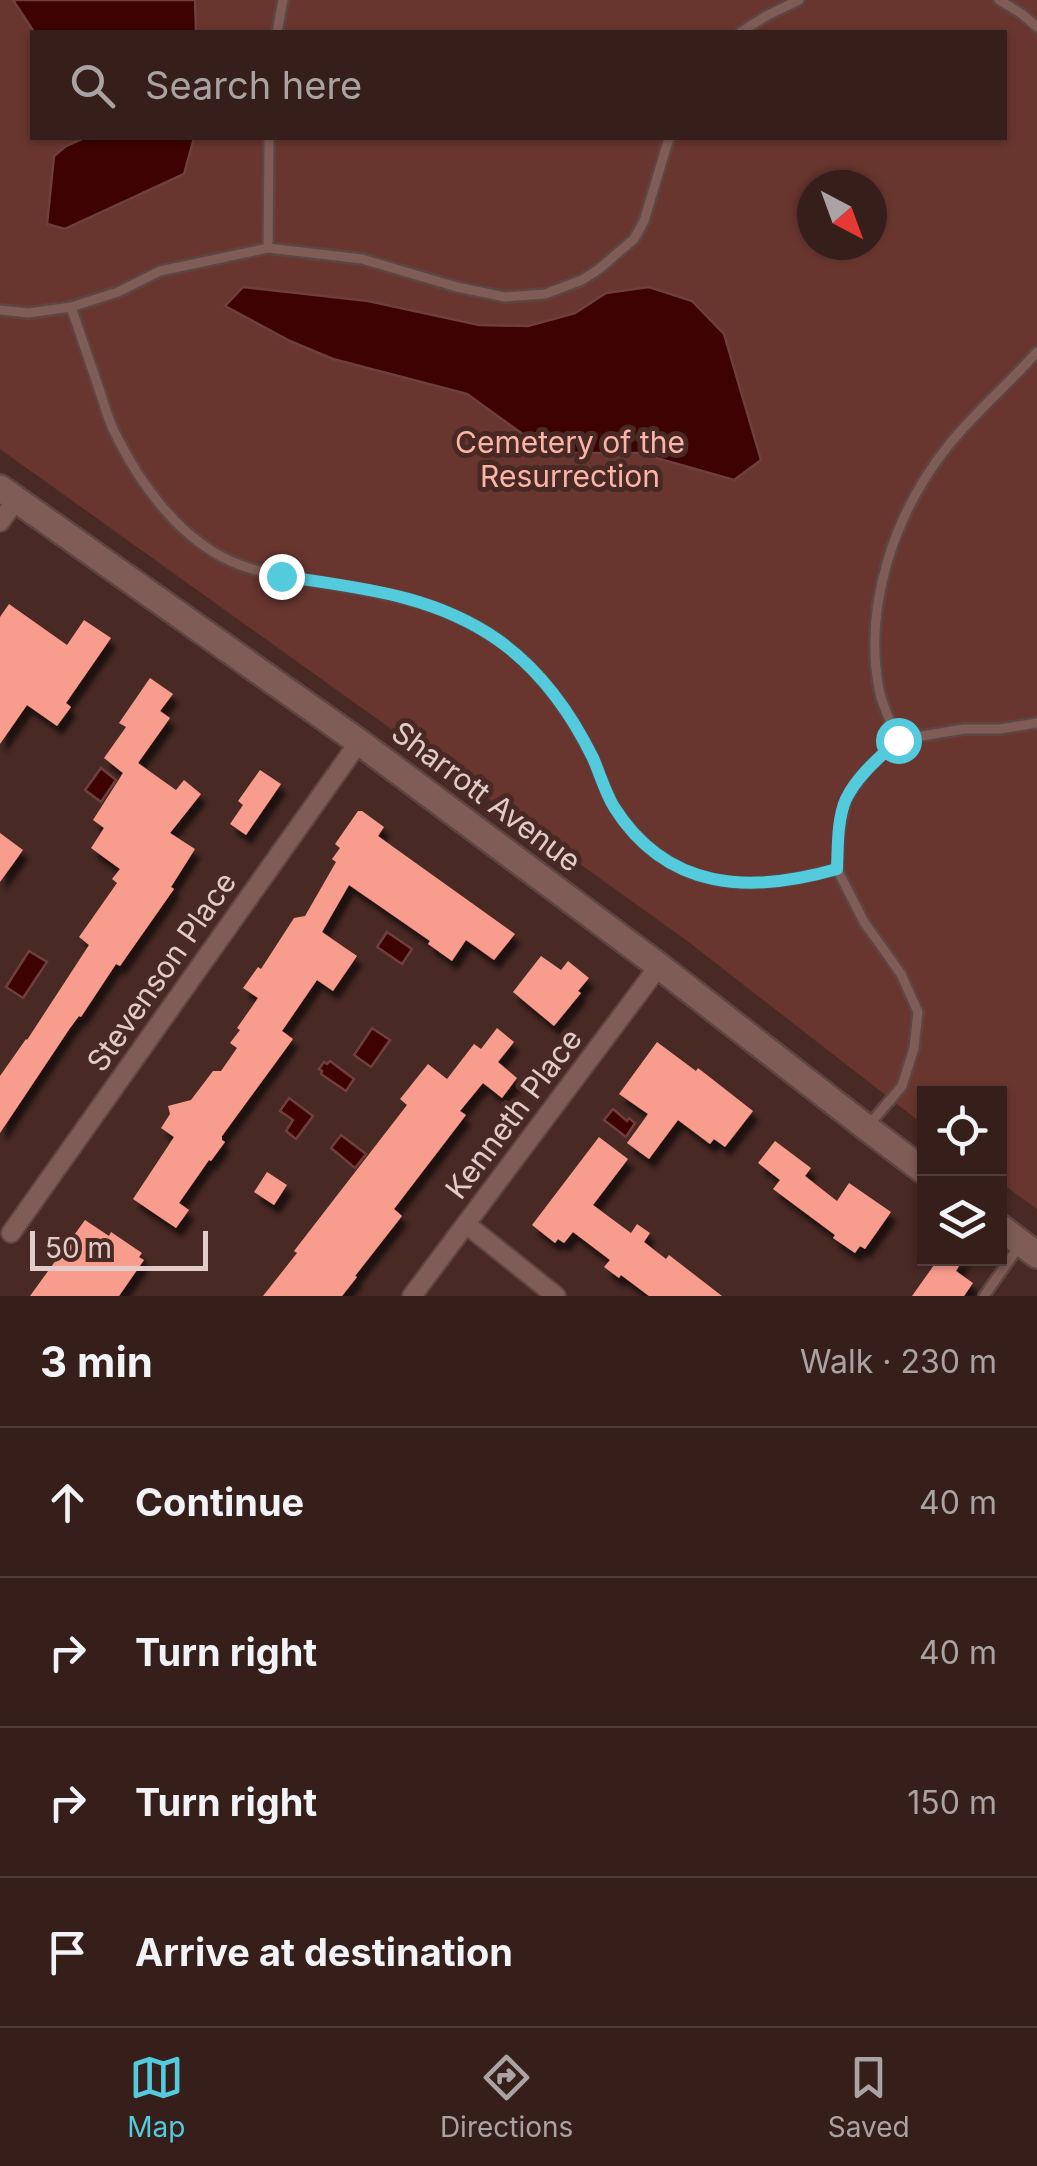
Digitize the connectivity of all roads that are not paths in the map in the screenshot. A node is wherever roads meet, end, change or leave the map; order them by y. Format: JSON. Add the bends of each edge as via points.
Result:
{"nodes":[{"id":1,"x":284,"y":0,"type":"edge"},
{"id":2,"x":799,"y":0,"type":"edge"},
{"id":3,"x":999,"y":0,"type":"edge"},
{"id":4,"x":1037,"y":27,"type":"edge"},
{"id":5,"x":277,"y":30,"type":"edge"},
{"id":6,"x":744,"y":30,"type":"edge"},
{"id":7,"x":269,"y":140,"type":"edge"},
{"id":8,"x":667,"y":140,"type":"edge"},
{"id":9,"x":268,"y":248,"type":"junction"},
{"id":10,"x":72,"y":307,"type":"junction"},
{"id":11,"x":0,"y":310,"type":"edge"},
{"id":12,"x":1037,"y":352,"type":"edge"},
{"id":13,"x":8,"y":494,"type":"edge"},
{"id":14,"x":0,"y":522,"type":"edge"},
{"id":15,"x":1037,"y":723,"type":"edge"},
{"id":16,"x":898,"y":740,"type":"junction"},
{"id":17,"x":358,"y":742,"type":"junction"},
{"id":18,"x":837,"y":869,"type":"junction"},
{"id":19,"x":659,"y":966,"type":"junction"},
{"id":20,"x":866,"y":1128,"type":"junction"},
{"id":21,"x":917,"y":1165,"type":"edge"},
{"id":22,"x":466,"y":1224,"type":"junction"},
{"id":23,"x":1007,"y":1232,"type":"edge"},
{"id":24,"x":11,"y":1233,"type":"dead end"},
{"id":25,"x":1029,"y":1249,"type":"edge"},
{"id":26,"x":412,"y":1296,"type":"edge"},
{"id":27,"x":556,"y":1296,"type":"edge"},
{"id":28,"x":984,"y":1296,"type":"edge"}],
"edges":[{"from":1,"to":5,"type":"lane"},
{"from":2,"to":6,"type":"lane"},
{"from":3,"to":4,"type":"lane"},
{"from":7,"to":9,"type":"lane"},
{"from":8,"to":9,"type":"lane","via":[[634,239],[582,280],[545,294],[505,297],[362,259]]},
{"from":9,"to":10,"type":"lane","via":[[160,271]]},
{"from":10,"to":11,"type":"lane"},
{"from":10,"to":18,"type":"lane","via":[[112,427],[166,511],[206,548],[281,576],[414,598],[499,641],[557,698],[630,828],[688,872],[760,884]]},
{"from":12,"to":16,"type":"lane","via":[[946,448],[908,507],[883,574],[874,642],[880,692]]},
{"from":13,"to":14,"type":"street"},
{"from":13,"to":17,"type":"street","name":"Sharrott Avenue"},
{"from":15,"to":16,"type":"lane"},
{"from":16,"to":18,"type":"lane","via":[[846,800]]},
{"from":17,"to":19,"type":"street","name":"Sharrott Avenue"},
{"from":17,"to":24,"type":"street","name":"Stevenson Place"},
{"from":18,"to":20,"type":"lane","via":[[918,1012],[902,1086]]},
{"from":19,"to":20,"type":"street","name":"Sharrott Avenue"},
{"from":19,"to":22,"type":"street","name":"Kenneth Place"},
{"from":20,"to":21,"type":"street","name":"Sharrott Avenue"},
{"from":22,"to":26,"type":"street","name":"Kenneth Place"},
{"from":22,"to":27,"type":"street"},
{"from":23,"to":25,"type":"street"},
{"from":25,"to":28,"type":"lane"}]}
